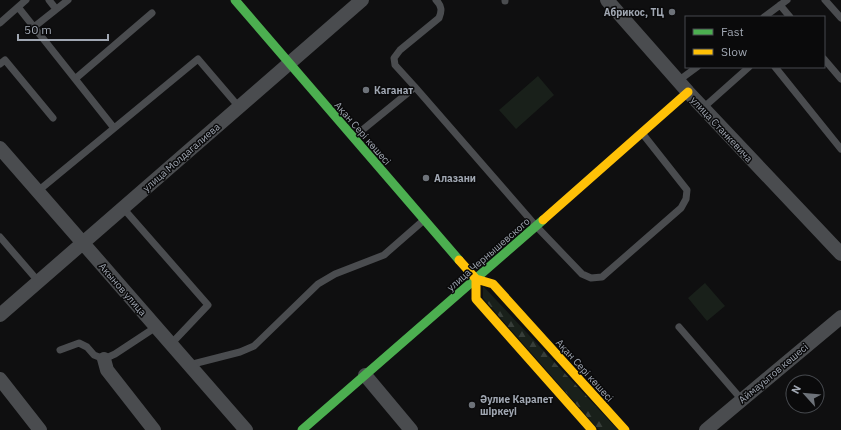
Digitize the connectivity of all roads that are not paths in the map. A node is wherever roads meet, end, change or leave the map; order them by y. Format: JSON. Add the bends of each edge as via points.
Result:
{"nodes":[{"id":1,"x":26,"y":0,"type":"edge"},
{"id":2,"x":49,"y":0,"type":"edge"},
{"id":3,"x":68,"y":0,"type":"edge"},
{"id":4,"x":234,"y":0,"type":"edge"},
{"id":5,"x":362,"y":0,"type":"edge"},
{"id":6,"x":436,"y":0,"type":"edge"},
{"id":7,"x":607,"y":0,"type":"edge"},
{"id":8,"x":787,"y":0,"type":"edge"},
{"id":9,"x":826,"y":0,"type":"edge"},
{"id":10,"x":780,"y":5,"type":"junction"},
{"id":11,"x":18,"y":7,"type":"junction"},
{"id":12,"x":56,"y":9,"type":"junction"},
{"id":13,"x":152,"y":13,"type":"dead end"},
{"id":14,"x":765,"y":16,"type":"edge"},
{"id":15,"x":789,"y":16,"type":"edge"},
{"id":16,"x":841,"y":18,"type":"edge"},
{"id":17,"x":0,"y":23,"type":"edge"},
{"id":18,"x":34,"y":27,"type":"junction"},
{"id":19,"x":825,"y":60,"type":"edge"},
{"id":20,"x":0,"y":64,"type":"edge"},
{"id":21,"x":289,"y":64,"type":"junction"},
{"id":22,"x":696,"y":68,"type":"edge"},
{"id":23,"x":748,"y":68,"type":"edge"},
{"id":24,"x":776,"y":68,"type":"edge"},
{"id":25,"x":841,"y":79,"type":"edge"},
{"id":26,"x":75,"y":80,"type":"junction"},
{"id":27,"x":678,"y":81,"type":"junction"},
{"id":28,"x":415,"y":87,"type":"junction"},
{"id":29,"x":688,"y":92,"type":"junction"},
{"id":30,"x":239,"y":106,"type":"junction"},
{"id":31,"x":703,"y":108,"type":"junction"},
{"id":32,"x":53,"y":118,"type":"dead end"},
{"id":33,"x":114,"y":128,"type":"junction"},
{"id":34,"x":642,"y":133,"type":"junction"},
{"id":35,"x":353,"y":138,"type":"junction"},
{"id":36,"x":0,"y":148,"type":"edge"},
{"id":37,"x":841,"y":148,"type":"edge"},
{"id":38,"x":38,"y":191,"type":"junction"},
{"id":39,"x":123,"y":208,"type":"junction"},
{"id":40,"x":425,"y":220,"type":"junction"},
{"id":41,"x":536,"y":226,"type":"junction"},
{"id":42,"x":0,"y":237,"type":"edge"},
{"id":43,"x":83,"y":243,"type":"junction"},
{"id":44,"x":841,"y":254,"type":"edge"},
{"id":45,"x":476,"y":279,"type":"junction"},
{"id":46,"x":38,"y":282,"type":"junction"},
{"id":47,"x":0,"y":315,"type":"edge"},
{"id":48,"x":841,"y":317,"type":"edge"},
{"id":49,"x":156,"y":327,"type":"junction"},
{"id":50,"x":679,"y":327,"type":"dead end"},
{"id":51,"x":171,"y":344,"type":"junction"},
{"id":52,"x":60,"y":350,"type":"dead end"},
{"id":53,"x":104,"y":359,"type":"junction"},
{"id":54,"x":189,"y":365,"type":"junction"},
{"id":55,"x":365,"y":375,"type":"junction"},
{"id":56,"x":2,"y":386,"type":"edge"},
{"id":57,"x":742,"y":400,"type":"junction"},
{"id":58,"x":40,"y":430,"type":"edge"},
{"id":59,"x":154,"y":430,"type":"edge"},
{"id":60,"x":246,"y":430,"type":"edge"},
{"id":61,"x":302,"y":430,"type":"edge"},
{"id":62,"x":411,"y":430,"type":"edge"},
{"id":63,"x":592,"y":430,"type":"edge"},
{"id":64,"x":625,"y":430,"type":"edge"},
{"id":65,"x":706,"y":430,"type":"edge"}],
"edges":[{"from":1,"to":11,"type":"lane"},
{"from":2,"to":12,"type":"lane"},
{"from":3,"to":12,"type":"lane"},
{"from":4,"to":21,"type":"street","name":"Ақан Сері көшесі"},
{"from":5,"to":21,"type":"street","name":"улица Молдагалиева"},
{"from":6,"to":28,"type":"lane","via":[[442,11],[438,18],[394,58],[395,65]]},
{"from":7,"to":27,"type":"street","name":"улица Станкевича"},
{"from":8,"to":10,"type":"lane"},
{"from":9,"to":16,"type":"lane"},
{"from":10,"to":14,"type":"lane"},
{"from":10,"to":15,"type":"lane"},
{"from":11,"to":17,"type":"lane"},
{"from":11,"to":18,"type":"lane"},
{"from":12,"to":18,"type":"lane"},
{"from":13,"to":26,"type":"lane"},
{"from":18,"to":26,"type":"lane"},
{"from":19,"to":25,"type":"lane"},
{"from":20,"to":32,"type":"lane","via":[[5,60]]},
{"from":21,"to":30,"type":"street","name":"улица Молдагалиева"},
{"from":21,"to":35,"type":"street","name":"Ақан Сері көшесі"},
{"from":22,"to":27,"type":"lane"},
{"from":23,"to":31,"type":"lane"},
{"from":24,"to":37,"type":"lane"},
{"from":26,"to":33,"type":"lane"},
{"from":27,"to":29,"type":"street","name":"улица Станкевича"},
{"from":28,"to":35,"type":"lane"},
{"from":28,"to":41,"type":"lane"},
{"from":29,"to":31,"type":"street","name":"улица Станкевича"},
{"from":29,"to":34,"type":"street","name":"улица Чернышевского"},
{"from":30,"to":33,"type":"lane","via":[[198,59]]},
{"from":30,"to":39,"type":"street","name":"улица Молдагалиева"},
{"from":31,"to":44,"type":"street","name":"улица Станкевича"},
{"from":33,"to":38,"type":"lane"},
{"from":34,"to":41,"type":"street","name":"улица Чернышевского"},
{"from":34,"to":41,"type":"lane","via":[[687,190],[686,200],[681,208],[602,277],[591,278],[582,274]]},
{"from":35,"to":40,"type":"street","name":"Ақан Сері көшесі"},
{"from":36,"to":38,"type":"street","name":"Акынов улица"},
{"from":38,"to":43,"type":"street","name":"Акынов улица"},
{"from":39,"to":43,"type":"street","name":"улица Молдагалиева"},
{"from":39,"to":51,"type":"lane","via":[[208,305]]},
{"from":40,"to":45,"type":"street","name":"Ақан Сері көшесі"},
{"from":40,"to":54,"type":"lane","via":[[384,255],[335,274],[318,284],[254,346]]},
{"from":41,"to":45,"type":"street","name":"улица Чернышевского"},
{"from":42,"to":46,"type":"lane"},
{"from":43,"to":46,"type":"street","name":"улица Молдагалиева"},
{"from":43,"to":49,"type":"street","name":"Акынов улица"},
{"from":45,"to":55,"type":"street","name":"улица Чернышевского"},
{"from":45,"to":63,"type":"street","via":[[476,299]]},
{"from":45,"to":64,"type":"street","name":"Ақан Сері көшесі","via":[[493,284]]},
{"from":46,"to":47,"type":"street","name":"улица Молдагалиева"},
{"from":48,"to":57,"type":"street","name":"Аймауытов көшесі"},
{"from":49,"to":51,"type":"street","name":"Акынов улица"},
{"from":49,"to":53,"type":"lane"},
{"from":50,"to":57,"type":"lane"},
{"from":51,"to":54,"type":"street","name":"Акынов улица"},
{"from":52,"to":53,"type":"lane","via":[[79,343],[94,355]]},
{"from":53,"to":59,"type":"street","via":[[107,370]]},
{"from":54,"to":60,"type":"street","name":"Акынов улица"},
{"from":55,"to":61,"type":"street","name":"улица Чернышевского"},
{"from":55,"to":62,"type":"street"},
{"from":56,"to":58,"type":"street"},
{"from":57,"to":65,"type":"street","name":"Аймауытов көшесі"}]}
